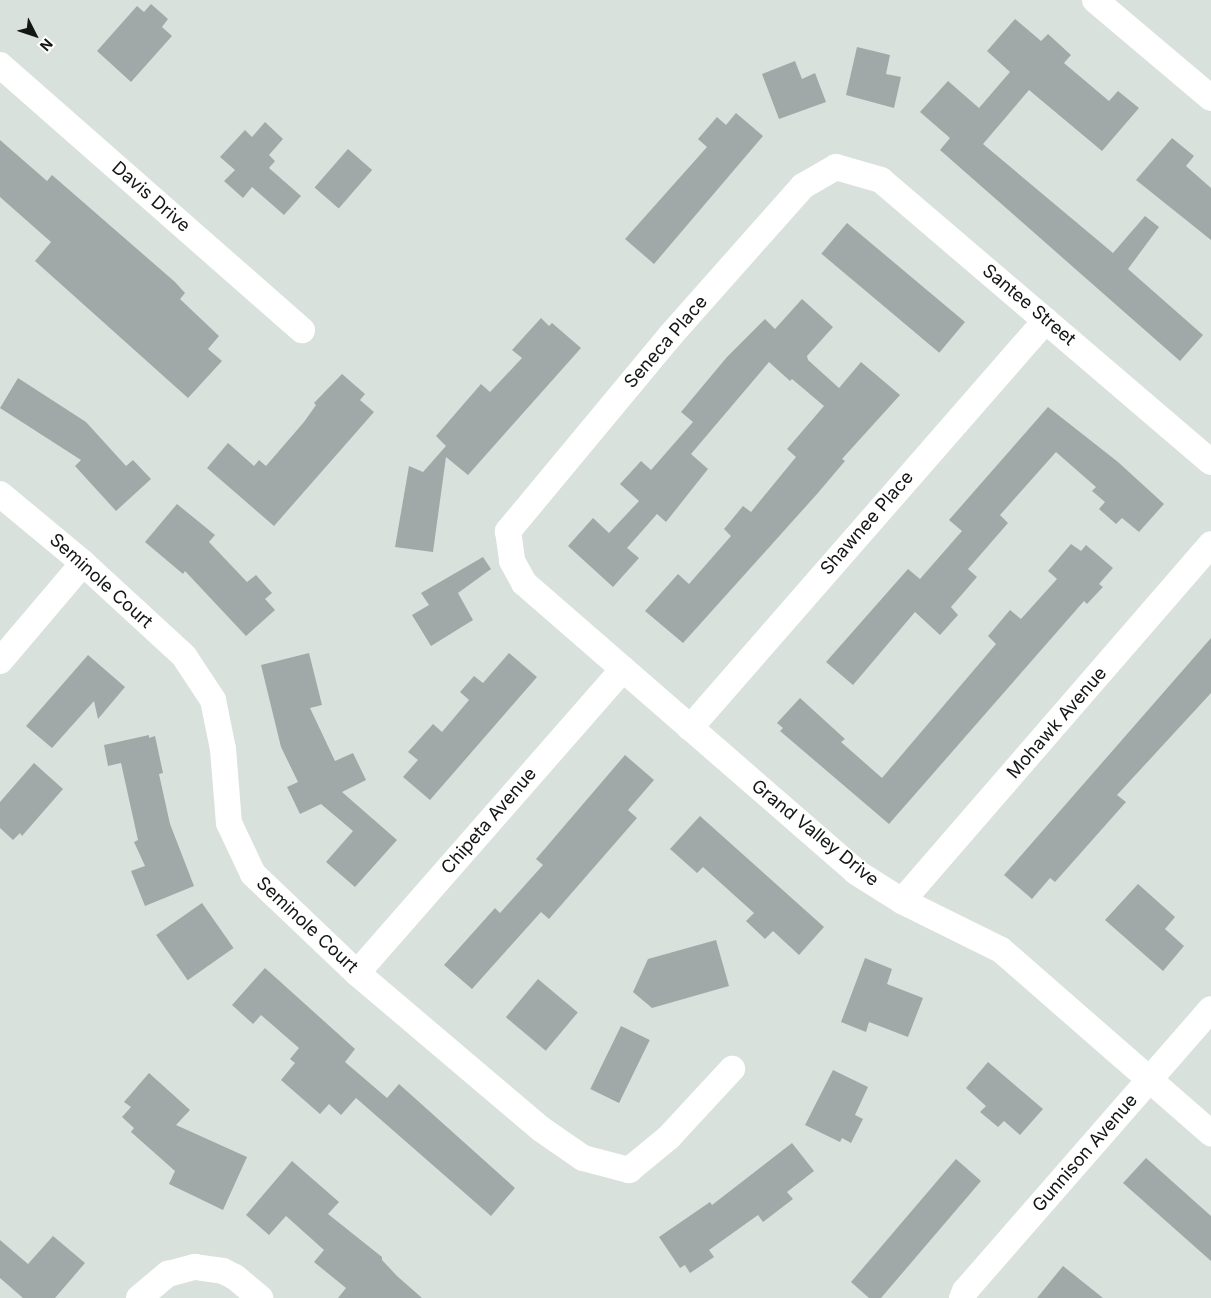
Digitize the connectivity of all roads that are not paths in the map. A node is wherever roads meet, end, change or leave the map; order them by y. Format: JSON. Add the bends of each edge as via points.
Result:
{"nodes":[{"id":1,"x":1095,"y":0,"type":"edge"},
{"id":2,"x":0,"y":65,"type":"edge"},
{"id":3,"x":1211,"y":98,"type":"edge"},
{"id":4,"x":836,"y":167,"type":"joint"},
{"id":5,"x":1046,"y":320,"type":"junction"},
{"id":6,"x":302,"y":330,"type":"dead end"},
{"id":7,"x":1211,"y":462,"type":"edge"},
{"id":8,"x":0,"y":494,"type":"edge"},
{"id":9,"x":508,"y":531,"type":"joint"},
{"id":10,"x":1211,"y":544,"type":"edge"},
{"id":11,"x":83,"y":563,"type":"junction"},
{"id":12,"x":0,"y":662,"type":"edge"},
{"id":13,"x":622,"y":669,"type":"junction"},
{"id":14,"x":690,"y":728,"type":"junction"},
{"id":15,"x":902,"y":901,"type":"junction"},
{"id":16,"x":357,"y":973,"type":"junction"},
{"id":17,"x":1211,"y":1009,"type":"edge"},
{"id":18,"x":732,"y":1069,"type":"dead end"},
{"id":19,"x":1150,"y":1079,"type":"junction"},
{"id":20,"x":1211,"y":1132,"type":"edge"},
{"id":21,"x":139,"y":1298,"type":"edge"},
{"id":22,"x":260,"y":1298,"type":"edge"},
{"id":23,"x":962,"y":1298,"type":"edge"}],
"edges":[{"from":1,"to":3,"type":"street"},
{"from":2,"to":6,"type":"street","name":"Davis Drive"},
{"from":4,"to":5,"type":"street","name":"Santee Street","via":[[881,180]]},
{"from":4,"to":9,"type":"street","name":"Seneca Place","via":[[803,186],[670,336]]},
{"from":5,"to":7,"type":"street","name":"Santee Street"},
{"from":5,"to":14,"type":"street","name":"Shawnee Place"},
{"from":8,"to":11,"type":"street","name":"Seminole Court"},
{"from":9,"to":13,"type":"street","name":"Grand Valley Drive","via":[[512,561],[524,583]]},
{"from":10,"to":15,"type":"street","name":"Mohawk Avenue"},
{"from":11,"to":12,"type":"street"},
{"from":11,"to":16,"type":"street","name":"Seminole Court","via":[[184,656],[214,700],[223,749],[229,823],[253,874]]},
{"from":13,"to":14,"type":"street","name":"Grand Valley Drive"},
{"from":13,"to":16,"type":"street","name":"Chipeta Avenue"},
{"from":14,"to":15,"type":"street","name":"Grand Valley Drive","via":[[856,872]]},
{"from":15,"to":19,"type":"street","name":"Grand Valley Drive","via":[[1002,950]]},
{"from":16,"to":18,"type":"street","name":"Seminole Court","via":[[541,1129],[583,1158],[629,1170],[669,1137]]},
{"from":17,"to":19,"type":"street","name":"Gunnison Avenue"},
{"from":19,"to":20,"type":"street","name":"Grand Valley Drive"},
{"from":19,"to":23,"type":"street","name":"Gunnison Avenue"},
{"from":21,"to":22,"type":"street","via":[[168,1274],[195,1267],[223,1271]]}]}
